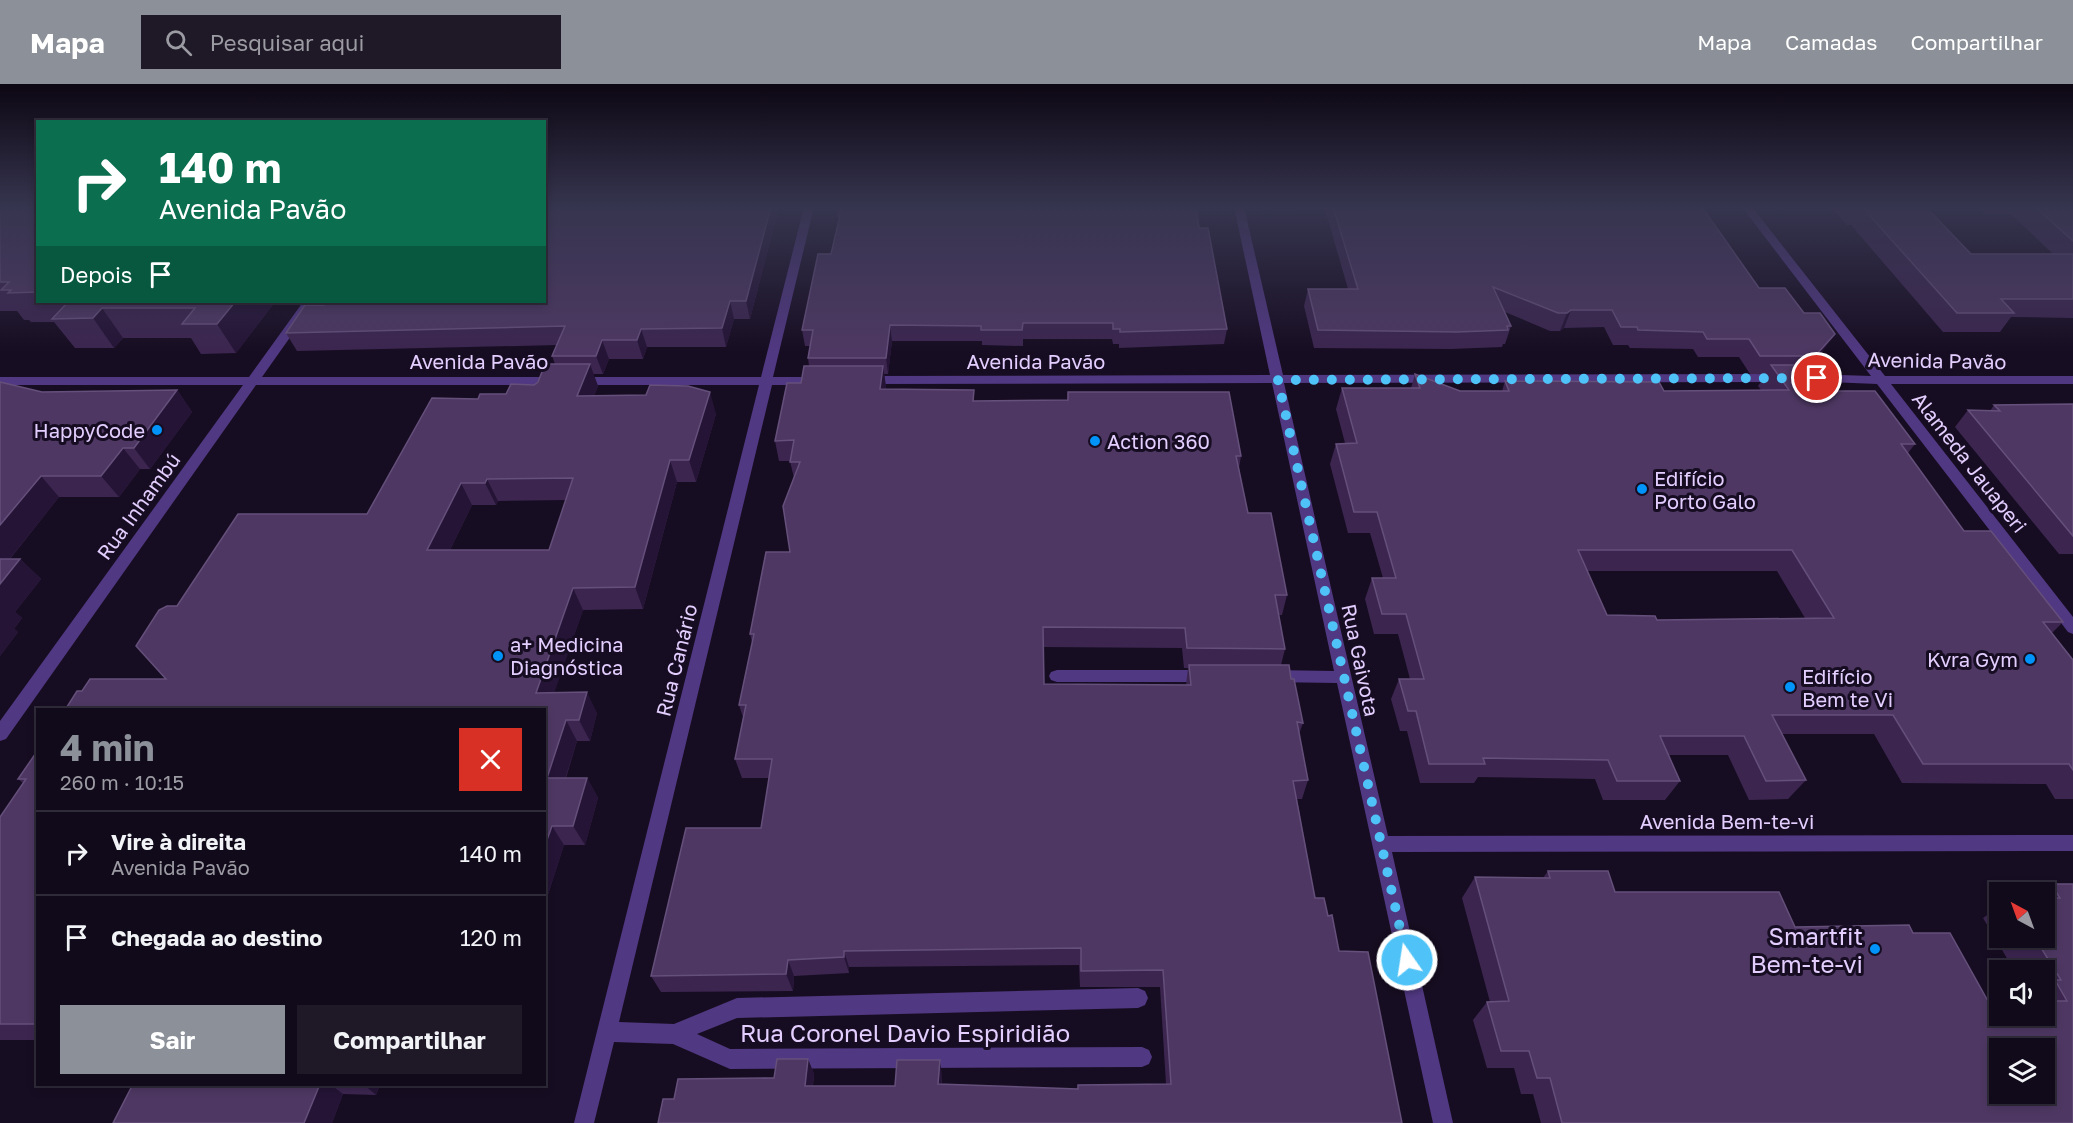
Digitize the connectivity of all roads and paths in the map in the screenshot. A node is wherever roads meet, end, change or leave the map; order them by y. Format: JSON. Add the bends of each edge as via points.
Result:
{"nodes":[{"id":1,"x":797,"y":255,"type":"edge"},
{"id":2,"x":1250,"y":255,"type":"edge"},
{"id":3,"x":1785,"y":255,"type":"edge"},
{"id":4,"x":308,"y":303,"type":"edge"},
{"id":5,"x":252,"y":380,"type":"junction"},
{"id":6,"x":1278,"y":380,"type":"junction"},
{"id":7,"x":1881,"y":380,"type":"junction"},
{"id":8,"x":0,"y":381,"type":"edge"},
{"id":9,"x":766,"y":381,"type":"junction"},
{"id":10,"x":2073,"y":381,"type":"edge"},
{"id":11,"x":2073,"y":628,"type":"edge"},
{"id":12,"x":1057,"y":676,"type":"dead end"},
{"id":13,"x":1224,"y":676,"type":"edge"},
{"id":14,"x":1259,"y":676,"type":"edge"},
{"id":15,"x":1343,"y":676,"type":"junction"},
{"id":16,"x":0,"y":734,"type":"edge"},
{"id":17,"x":2073,"y":843,"type":"edge"},
{"id":18,"x":1380,"y":844,"type":"junction"},
{"id":19,"x":1138,"y":998,"type":"dead end"},
{"id":20,"x":606,"y":1032,"type":"junction"},
{"id":21,"x":674,"y":1034,"type":"junction"},
{"id":22,"x":1142,"y":1057,"type":"dead end"},
{"id":23,"x":584,"y":1123,"type":"edge"},
{"id":24,"x":1443,"y":1123,"type":"edge"}],
"edges":[{"from":1,"to":9,"type":"street","name":"Rua Canário"},
{"from":2,"to":6,"type":"street","name":"Rua Gaivota"},
{"from":3,"to":7,"type":"street","name":"Alameda Jauaperi"},
{"from":4,"to":5,"type":"street","name":"Rua Inhambú"},
{"from":5,"to":8,"type":"street","name":"Avenida Pavão"},
{"from":5,"to":9,"type":"street","name":"Avenida Pavão"},
{"from":5,"to":16,"type":"street","name":"Rua Inhambú"},
{"from":6,"to":7,"type":"street","name":"Avenida Pavão"},
{"from":6,"to":9,"type":"street","name":"Avenida Pavão"},
{"from":6,"to":15,"type":"street","name":"Rua Gaivota"},
{"from":7,"to":10,"type":"street","name":"Avenida Pavão"},
{"from":7,"to":11,"type":"street","name":"Alameda Jauaperi"},
{"from":9,"to":20,"type":"street","name":"Rua Canário"},
{"from":12,"to":13,"type":"street"},
{"from":14,"to":15,"type":"street"},
{"from":15,"to":18,"type":"street","name":"Rua Gaivota"},
{"from":17,"to":18,"type":"street","name":"Avenida Bem-te-vi"},
{"from":18,"to":24,"type":"street","name":"Rua Gaivota"},
{"from":19,"to":21,"type":"street","name":"Rua Coronel Davio Espiridião","via":[[737,1008]]},
{"from":20,"to":21,"type":"street","name":"Rua Coronel Davio Espiridião"},
{"from":20,"to":23,"type":"street","name":"Rua Canário"},
{"from":21,"to":22,"type":"street","name":"Rua Coronel Davio Espiridião","via":[[730,1059]]}]}
